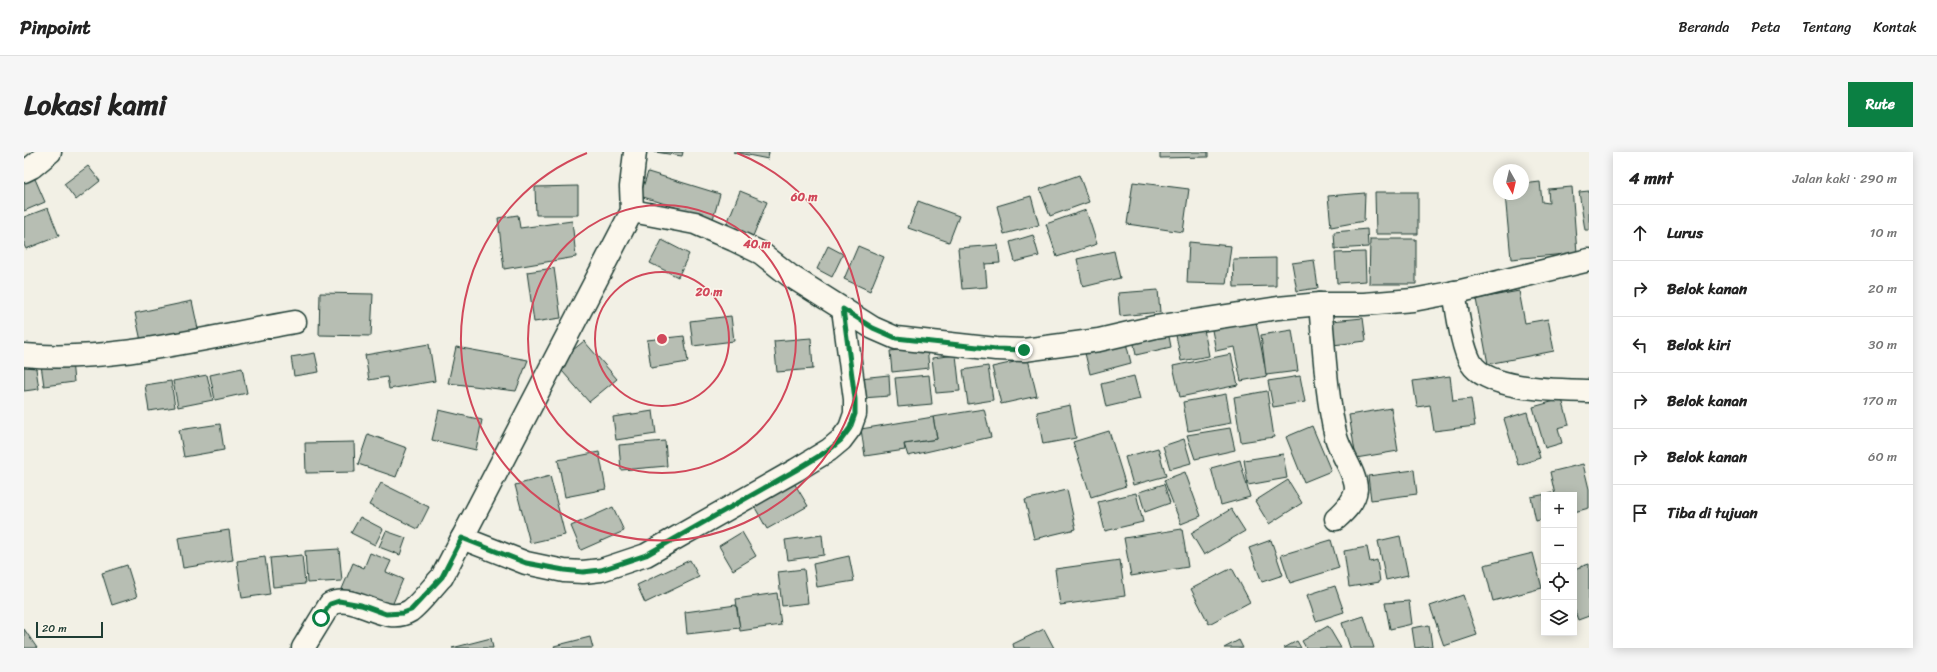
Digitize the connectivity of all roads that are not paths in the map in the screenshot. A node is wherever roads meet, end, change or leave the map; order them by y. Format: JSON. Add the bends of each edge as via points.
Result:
{"nodes":[{"id":1,"x":50,"y":152,"type":"edge"},
{"id":2,"x":635,"y":152,"type":"edge"},
{"id":3,"x":24,"y":171,"type":"edge"},
{"id":4,"x":632,"y":211,"type":"junction"},
{"id":5,"x":1589,"y":260,"type":"edge"},
{"id":6,"x":1454,"y":292,"type":"junction"},
{"id":7,"x":1320,"y":304,"type":"junction"},
{"id":8,"x":843,"y":309,"type":"junction"},
{"id":9,"x":295,"y":322,"type":"dead end"},
{"id":10,"x":24,"y":355,"type":"edge"},
{"id":11,"x":1589,"y":391,"type":"edge"},
{"id":12,"x":1336,"y":519,"type":"dead end"},
{"id":13,"x":462,"y":538,"type":"junction"},
{"id":14,"x":303,"y":648,"type":"edge"}],
"edges":[{"from":1,"to":3,"type":"street"},
{"from":2,"to":4,"type":"street","via":[[631,187]]},
{"from":4,"to":8,"type":"street","via":[[695,223],[734,240],[761,253],[789,275]]},
{"from":4,"to":13,"type":"street"},
{"from":5,"to":6,"type":"street"},
{"from":6,"to":7,"type":"street","via":[[1364,304]]},
{"from":6,"to":11,"type":"street","via":[[1466,352],[1480,373],[1491,380],[1540,389]]},
{"from":7,"to":8,"type":"street","via":[[1162,325],[1099,340],[1024,350],[896,338],[873,328]]},
{"from":7,"to":12,"type":"street","via":[[1336,437],[1356,488],[1353,499]]},
{"from":8,"to":13,"type":"street","via":[[855,414],[850,428],[841,440],[796,470],[646,555],[601,570],[583,572],[526,563]]},
{"from":9,"to":10,"type":"street","via":[[118,354],[44,357]]},
{"from":13,"to":14,"type":"street","via":[[442,577],[411,610],[386,614],[344,601],[334,602],[327,607]]}]}
